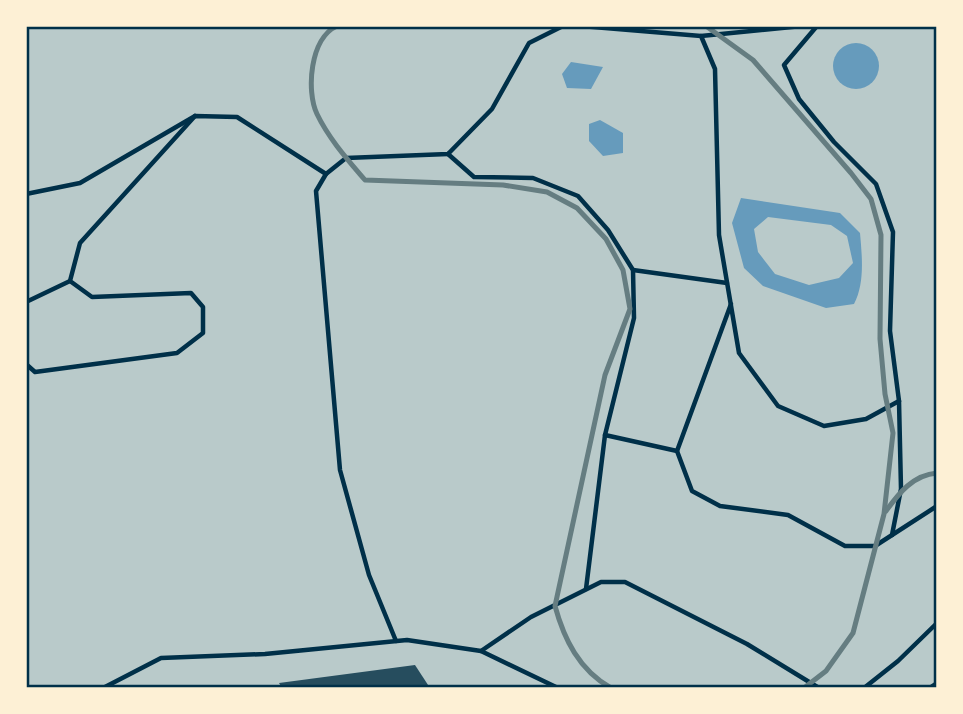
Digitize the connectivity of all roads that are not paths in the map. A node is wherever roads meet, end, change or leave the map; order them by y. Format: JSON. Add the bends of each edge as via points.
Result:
{"nodes":[{"id":1,"x":563,"y":26,"type":"edge"},
{"id":2,"x":581,"y":26,"type":"edge"},
{"id":3,"x":802,"y":26,"type":"edge"},
{"id":4,"x":817,"y":26,"type":"edge"},
{"id":5,"x":701,"y":36,"type":"junction"},
{"id":6,"x":195,"y":116,"type":"junction"},
{"id":7,"x":448,"y":154,"type":"junction"},
{"id":8,"x":327,"y":174,"type":"junction"},
{"id":9,"x":26,"y":194,"type":"edge"},
{"id":10,"x":633,"y":270,"type":"junction"},
{"id":11,"x":70,"y":281,"type":"junction"},
{"id":12,"x":727,"y":283,"type":"junction"},
{"id":13,"x":26,"y":302,"type":"edge"},
{"id":14,"x":731,"y":304,"type":"junction"},
{"id":15,"x":26,"y":364,"type":"edge"},
{"id":16,"x":900,"y":401,"type":"junction"},
{"id":17,"x":605,"y":435,"type":"junction"},
{"id":18,"x":677,"y":451,"type":"junction"},
{"id":19,"x":937,"y":506,"type":"edge"},
{"id":20,"x":892,"y":535,"type":"junction"},
{"id":21,"x":586,"y":589,"type":"junction"},
{"id":22,"x":937,"y":623,"type":"edge"},
{"id":23,"x":937,"y":630,"type":"edge"},
{"id":24,"x":929,"y":631,"type":"junction"},
{"id":25,"x":396,"y":641,"type":"junction"},
{"id":26,"x":481,"y":651,"type":"junction"},
{"id":27,"x":937,"y":684,"type":"edge"},
{"id":28,"x":556,"y":687,"type":"edge"},
{"id":29,"x":103,"y":688,"type":"edge"},
{"id":30,"x":819,"y":688,"type":"edge"},
{"id":31,"x":864,"y":688,"type":"edge"},
{"id":32,"x":930,"y":688,"type":"edge"}],
"edges":[{"from":1,"to":7,"type":"lane","via":[[529,43],[492,109]]},
{"from":2,"to":5,"type":"lane"},
{"from":3,"to":5,"type":"lane"},
{"from":4,"to":16,"type":"lane","via":[[784,65],[799,99],[876,184],[893,232],[890,331]]},
{"from":5,"to":12,"type":"lane","via":[[715,69],[719,235]]},
{"from":6,"to":8,"type":"lane","via":[[237,117]]},
{"from":6,"to":9,"type":"lane","via":[[80,183]]},
{"from":6,"to":11,"type":"lane","via":[[80,243]]},
{"from":7,"to":8,"type":"lane","via":[[346,158]]},
{"from":7,"to":10,"type":"lane","via":[[474,177],[533,178],[578,197],[608,230]]},
{"from":8,"to":25,"type":"lane","via":[[316,191],[340,470],[369,575]]},
{"from":10,"to":12,"type":"lane"},
{"from":10,"to":17,"type":"lane","via":[[634,318]]},
{"from":11,"to":13,"type":"lane"},
{"from":11,"to":15,"type":"lane","via":[[92,297],[191,293],[203,307],[202,333],[177,353],[35,372]]},
{"from":12,"to":14,"type":"lane"},
{"from":14,"to":16,"type":"lane","via":[[739,354],[778,406],[824,426],[866,419]]},
{"from":14,"to":18,"type":"lane"},
{"from":16,"to":20,"type":"lane","via":[[901,489]]},
{"from":17,"to":18,"type":"lane"},
{"from":17,"to":21,"type":"lane"},
{"from":18,"to":20,"type":"lane","via":[[692,491],[720,506],[788,515],[845,546],[875,546]]},
{"from":19,"to":20,"type":"lane"},
{"from":21,"to":26,"type":"lane","via":[[531,617]]},
{"from":21,"to":30,"type":"lane","via":[[601,582],[625,582],[747,644]]},
{"from":22,"to":24,"type":"lane"},
{"from":23,"to":24,"type":"lane"},
{"from":24,"to":31,"type":"lane"},
{"from":25,"to":26,"type":"lane"},
{"from":25,"to":29,"type":"lane","via":[[265,654],[161,658]]},
{"from":26,"to":28,"type":"lane"},
{"from":27,"to":32,"type":"street"}]}
